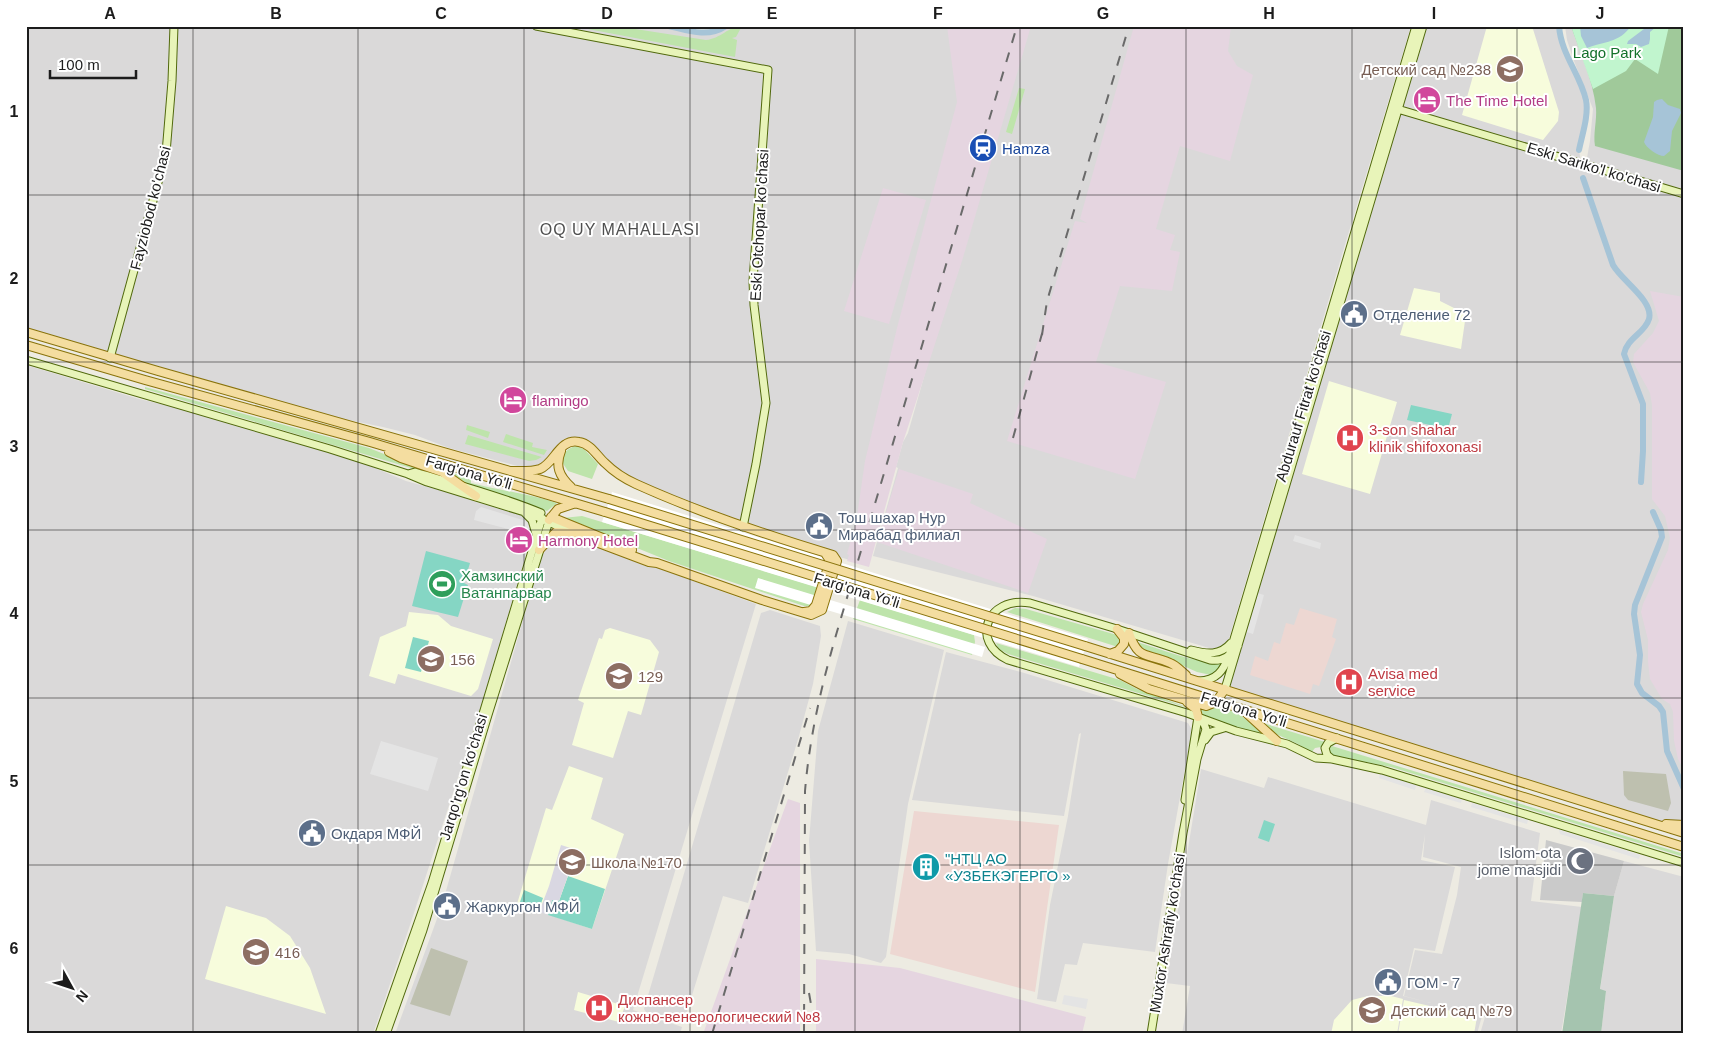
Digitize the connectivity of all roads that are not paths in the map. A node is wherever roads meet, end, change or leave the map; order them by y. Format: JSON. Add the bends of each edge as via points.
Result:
{"nodes":[{"id":1,"x":174,"y":26,"type":"edge"},
{"id":2,"x":536,"y":26,"type":"edge"},
{"id":3,"x":1416,"y":26,"type":"edge"},
{"id":4,"x":1423,"y":26,"type":"edge"},
{"id":5,"x":1395,"y":108,"type":"junction"},
{"id":6,"x":1684,"y":194,"type":"edge"},
{"id":7,"x":26,"y":332,"type":"edge"},
{"id":8,"x":26,"y":345,"type":"edge"},
{"id":9,"x":110,"y":358,"type":"junction"},
{"id":10,"x":26,"y":360,"type":"edge"},
{"id":11,"x":370,"y":442,"type":"junction"},
{"id":12,"x":565,"y":445,"type":"junction"},
{"id":13,"x":510,"y":471,"type":"junction"},
{"id":14,"x":408,"y":474,"type":"junction"},
{"id":15,"x":461,"y":486,"type":"junction"},
{"id":16,"x":577,"y":490,"type":"junction"},
{"id":17,"x":476,"y":496,"type":"junction"},
{"id":18,"x":578,"y":504,"type":"junction"},
{"id":19,"x":525,"y":513,"type":"junction"},
{"id":20,"x":547,"y":519,"type":"junction"},
{"id":21,"x":742,"y":527,"type":"junction"},
{"id":22,"x":572,"y":533,"type":"junction"},
{"id":23,"x":536,"y":534,"type":"junction"},
{"id":24,"x":539,"y":550,"type":"junction"},
{"id":25,"x":657,"y":563,"type":"junction"},
{"id":26,"x":1118,"y":629,"type":"junction"},
{"id":27,"x":1129,"y":633,"type":"junction"},
{"id":28,"x":1138,"y":636,"type":"junction"},
{"id":29,"x":1236,"y":643,"type":"junction"},
{"id":30,"x":1110,"y":654,"type":"junction"},
{"id":31,"x":1229,"y":656,"type":"junction"},
{"id":32,"x":1103,"y":665,"type":"junction"},
{"id":33,"x":1192,"y":679,"type":"junction"},
{"id":34,"x":1225,"y":690,"type":"junction"},
{"id":35,"x":1183,"y":699,"type":"junction"},
{"id":36,"x":1218,"y":700,"type":"junction"},
{"id":37,"x":1239,"y":707,"type":"junction"},
{"id":38,"x":1198,"y":717,"type":"junction"},
{"id":39,"x":1227,"y":728,"type":"junction"},
{"id":40,"x":1337,"y":738,"type":"junction"},
{"id":41,"x":1277,"y":741,"type":"junction"},
{"id":42,"x":1202,"y":743,"type":"junction"},
{"id":43,"x":1325,"y":750,"type":"junction"},
{"id":44,"x":1316,"y":758,"type":"junction"},
{"id":45,"x":1332,"y":759,"type":"junction"},
{"id":46,"x":1652,"y":822,"type":"junction"},
{"id":47,"x":1684,"y":825,"type":"edge"},
{"id":48,"x":1182,"y":833,"type":"junction"},
{"id":49,"x":1684,"y":833,"type":"edge"},
{"id":50,"x":1684,"y":847,"type":"edge"},
{"id":51,"x":1684,"y":863,"type":"edge"},
{"id":52,"x":379,"y":1034,"type":"edge"},
{"id":53,"x":386,"y":1034,"type":"edge"},
{"id":54,"x":1151,"y":1034,"type":"edge"}],
"edges":[{"from":1,"to":9,"type":"main road","name":"Fayziobod ko'chasi","via":[[166,153]]},
{"from":2,"to":21,"type":"main road","name":"Eski Otchopar ko'chasi","via":[[768,70],[753,281],[766,403]]},
{"from":3,"to":5,"type":"main road","name":"Abdurauf Fitrat ko'chasi"},
{"from":4,"to":5,"type":"main road","name":"Abdurauf Fitrat ko'chasi"},
{"from":5,"to":6,"type":"main road","name":"Eski Sariko'l ko'chasi"},
{"from":5,"to":29,"type":"main road","name":"Abdurauf Fitrat ko'chasi"},
{"from":7,"to":9,"type":"main road","name":"Farg'ona Yo'li"},
{"from":8,"to":11,"type":"main road","name":"Farg'ona Yo'li"},
{"from":9,"to":13,"type":"main road","name":"Farg'ona Yo'li"},
{"from":10,"to":14,"type":"main road","name":"Farg'ona Yo'li"},
{"from":11,"to":15,"type":"main road","via":[[401,458],[442,472]]},
{"from":11,"to":18,"type":"main road","name":"Farg'ona Yo'li"},
{"from":12,"to":13,"type":"main road","via":[[541,468]]},
{"from":12,"to":16,"type":"main road","via":[[558,468],[563,479]]},
{"from":12,"to":21,"type":"main road","via":[[583,443],[628,480]]},
{"from":13,"to":16,"type":"main road","name":"Farg'ona Yo'li"},
{"from":14,"to":15,"type":"main road","name":"Farg'ona Yo'li","via":[[415,472]]},
{"from":14,"to":17,"type":"main road","name":"Farg'ona Yo'li"},
{"from":15,"to":17,"type":"main road"},
{"from":15,"to":20,"type":"main road","name":"Farg'ona Yo'li","via":[[511,501]]},
{"from":16,"to":30,"type":"main road","name":"Farg'ona Yo'li","bridge":true},
{"from":17,"to":19,"type":"main road","name":"Farg'ona Yo'li"},
{"from":18,"to":20,"type":"main road","via":[[563,506]]},
{"from":18,"to":32,"type":"main road","name":"Farg'ona Yo'li","bridge":true},
{"from":19,"to":20,"type":"main road","name":"Farg'ona Yo'li"},
{"from":19,"to":23,"type":"main road","via":[[532,520]]},
{"from":20,"to":22,"type":"main road","name":"Farg'ona Yo'li"},
{"from":20,"to":23,"type":"main road","name":"Jarqo'rg'on ko'chasi"},
{"from":20,"to":24,"type":"main road","name":"Jarqo'rg'on ko'chasi"},
{"from":20,"to":25,"type":"main road","via":[[651,557]]},
{"from":21,"to":25,"type":"main road","via":[[825,553],[829,564],[816,605],[810,612],[762,600]]},
{"from":22,"to":24,"type":"main road","via":[[556,532]]},
{"from":22,"to":25,"type":"main road"},
{"from":23,"to":52,"type":"main road","name":"Jarqo'rg'on ko'chasi","via":[[432,883]]},
{"from":24,"to":53,"type":"main road","name":"Jarqo'rg'on ko'chasi","via":[[423,930]]},
{"from":26,"to":27,"type":"main road"},
{"from":26,"to":30,"type":"main road","via":[[1124,644]]},
{"from":26,"to":38,"type":"main road","via":[[1014,601],[994,612],[987,633],[993,650],[1008,660]]},
{"from":27,"to":28,"type":"main road"},
{"from":27,"to":33,"type":"main road","via":[[1140,653],[1172,663]]},
{"from":28,"to":29,"type":"main road","via":[[1210,653]]},
{"from":28,"to":31,"type":"main road","via":[[1210,660]]},
{"from":29,"to":31,"type":"main road"},
{"from":29,"to":34,"type":"main road","name":"Abdurauf Fitrat ko'chasi"},
{"from":30,"to":33,"type":"main road","name":"Farg'ona Yo'li"},
{"from":31,"to":33,"type":"main road","via":[[1217,676],[1205,680]]},
{"from":32,"to":35,"type":"main road","via":[[1149,689]]},
{"from":32,"to":36,"type":"main road","name":"Farg'ona Yo'li"},
{"from":33,"to":34,"type":"main road","name":"Farg'ona Yo'li"},
{"from":34,"to":36,"type":"main road"},
{"from":34,"to":46,"type":"main road","name":"Farg'ona Yo'li"},
{"from":35,"to":36,"type":"main road","via":[[1206,706]]},
{"from":35,"to":38,"type":"main road","via":[[1196,709]]},
{"from":36,"to":37,"type":"main road","name":"Farg'ona Yo'li"},
{"from":37,"to":40,"type":"main road","name":"Farg'ona Yo'li"},
{"from":37,"to":41,"type":"main road"},
{"from":38,"to":39,"type":"main road"},
{"from":38,"to":42,"type":"main road","name":"Muxtor Ashrafiy ko'chasi","via":[[1206,729]]},
{"from":38,"to":48,"type":"main road","name":"Muxtor Ashrafiy ko'chasi"},
{"from":39,"to":41,"type":"main road"},
{"from":39,"to":42,"type":"main road","via":[[1211,732]]},
{"from":40,"to":43,"type":"main road","via":[[1328,743]]},
{"from":40,"to":50,"type":"main road","name":"Farg'ona Yo'li"},
{"from":41,"to":44,"type":"main road"},
{"from":42,"to":48,"type":"main road","name":"Muxtor Ashrafiy ko'chasi"},
{"from":43,"to":44,"type":"main road","via":[[1318,750]]},
{"from":43,"to":45,"type":"main road"},
{"from":44,"to":45,"type":"main road"},
{"from":45,"to":51,"type":"main road","via":[[1382,770]]},
{"from":46,"to":47,"type":"main road"},
{"from":46,"to":49,"type":"main road","name":"Farg'ona Yo'li"},
{"from":48,"to":54,"type":"main road","name":"Muxtor Ashrafiy ko'chasi"}]}
